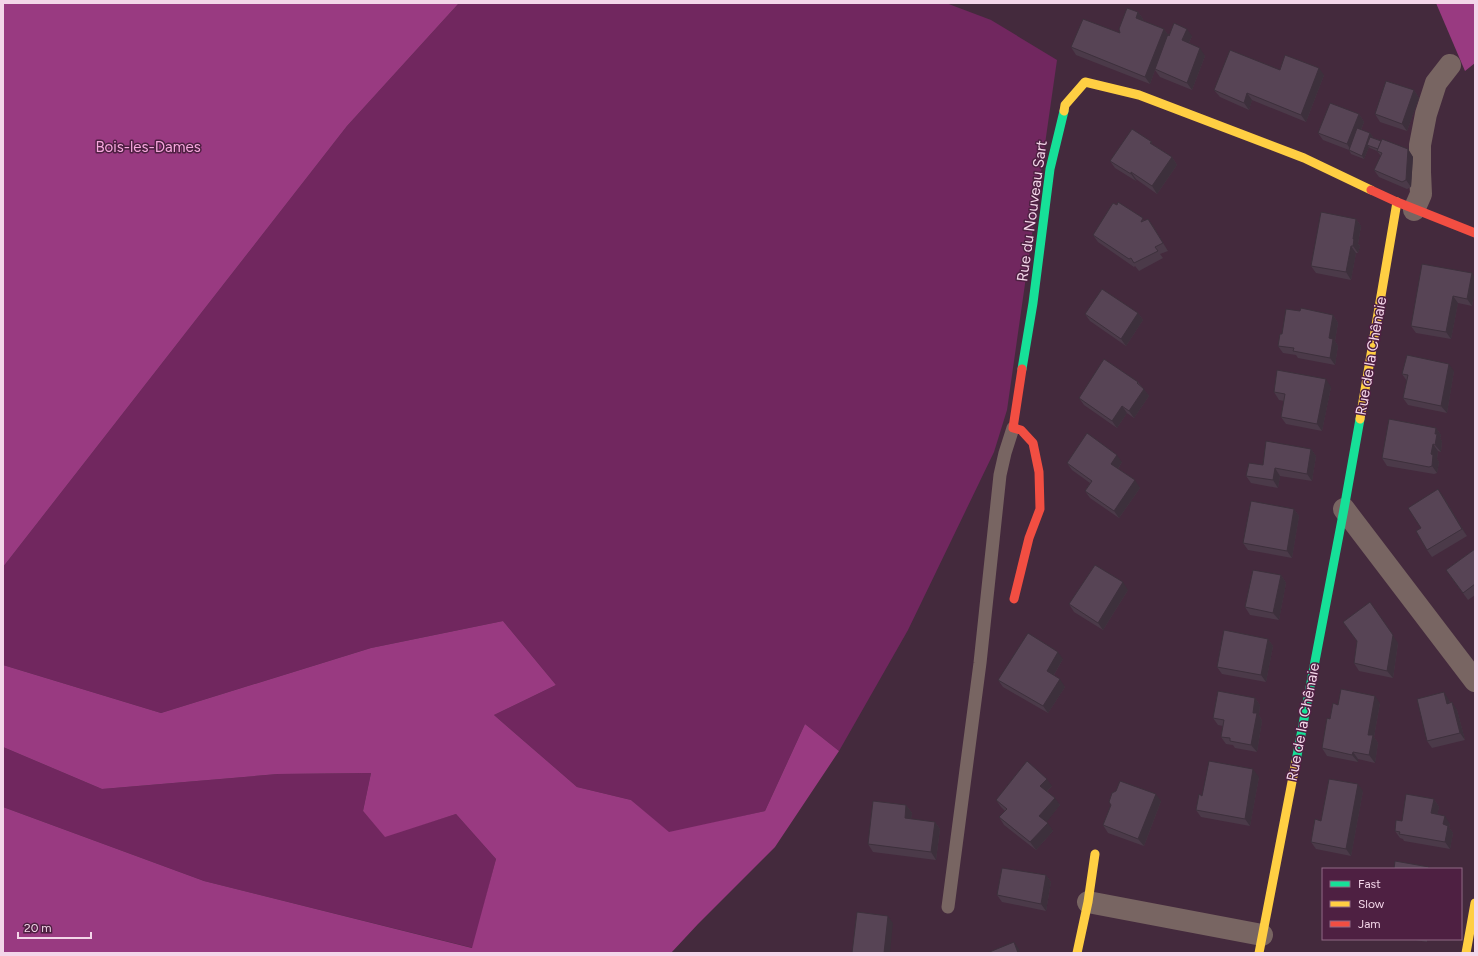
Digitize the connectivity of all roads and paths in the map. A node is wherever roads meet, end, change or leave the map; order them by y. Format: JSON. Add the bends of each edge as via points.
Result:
{"nodes":[{"id":1,"x":1450,"y":65,"type":"dead end"},
{"id":2,"x":1406,"y":206,"type":"junction"},
{"id":3,"x":1475,"y":233,"type":"edge"},
{"id":4,"x":1013,"y":428,"type":"junction"},
{"id":5,"x":1344,"y":509,"type":"junction"},
{"id":6,"x":1014,"y":599,"type":"dead end"},
{"id":7,"x":1475,"y":681,"type":"edge"},
{"id":8,"x":1095,"y":854,"type":"dead end"},
{"id":9,"x":1088,"y":902,"type":"junction"},
{"id":10,"x":1475,"y":903,"type":"edge"},
{"id":11,"x":948,"y":907,"type":"dead end"},
{"id":12,"x":1260,"y":944,"type":"edge"},
{"id":13,"x":1077,"y":953,"type":"edge"},
{"id":14,"x":1466,"y":953,"type":"edge"}],
"edges":[{"from":1,"to":2,"type":"street","via":[[1436,83],[1426,114],[1420,145],[1421,194]]},
{"from":2,"to":3,"type":"street"},
{"from":2,"to":4,"type":"street","name":"Rue du Nouveau Sart","via":[[1304,158],[1154,100],[1085,82],[1065,105],[1050,169],[1033,303]]},
{"from":2,"to":5,"type":"street","name":"Rue de la Chênaie"},
{"from":4,"to":6,"type":"street","via":[[1021,430],[1033,443],[1040,472],[1040,508],[1029,538]]},
{"from":4,"to":11,"type":"lane","via":[[1004,453],[1000,475],[980,663]]},
{"from":5,"to":7,"type":"street"},
{"from":5,"to":12,"type":"street","name":"Rue de la Chênaie"},
{"from":8,"to":9,"type":"street"},
{"from":9,"to":12,"type":"street","name":"Rue de la Chênaie"},
{"from":9,"to":13,"type":"street"},
{"from":10,"to":14,"type":"street"}]}
